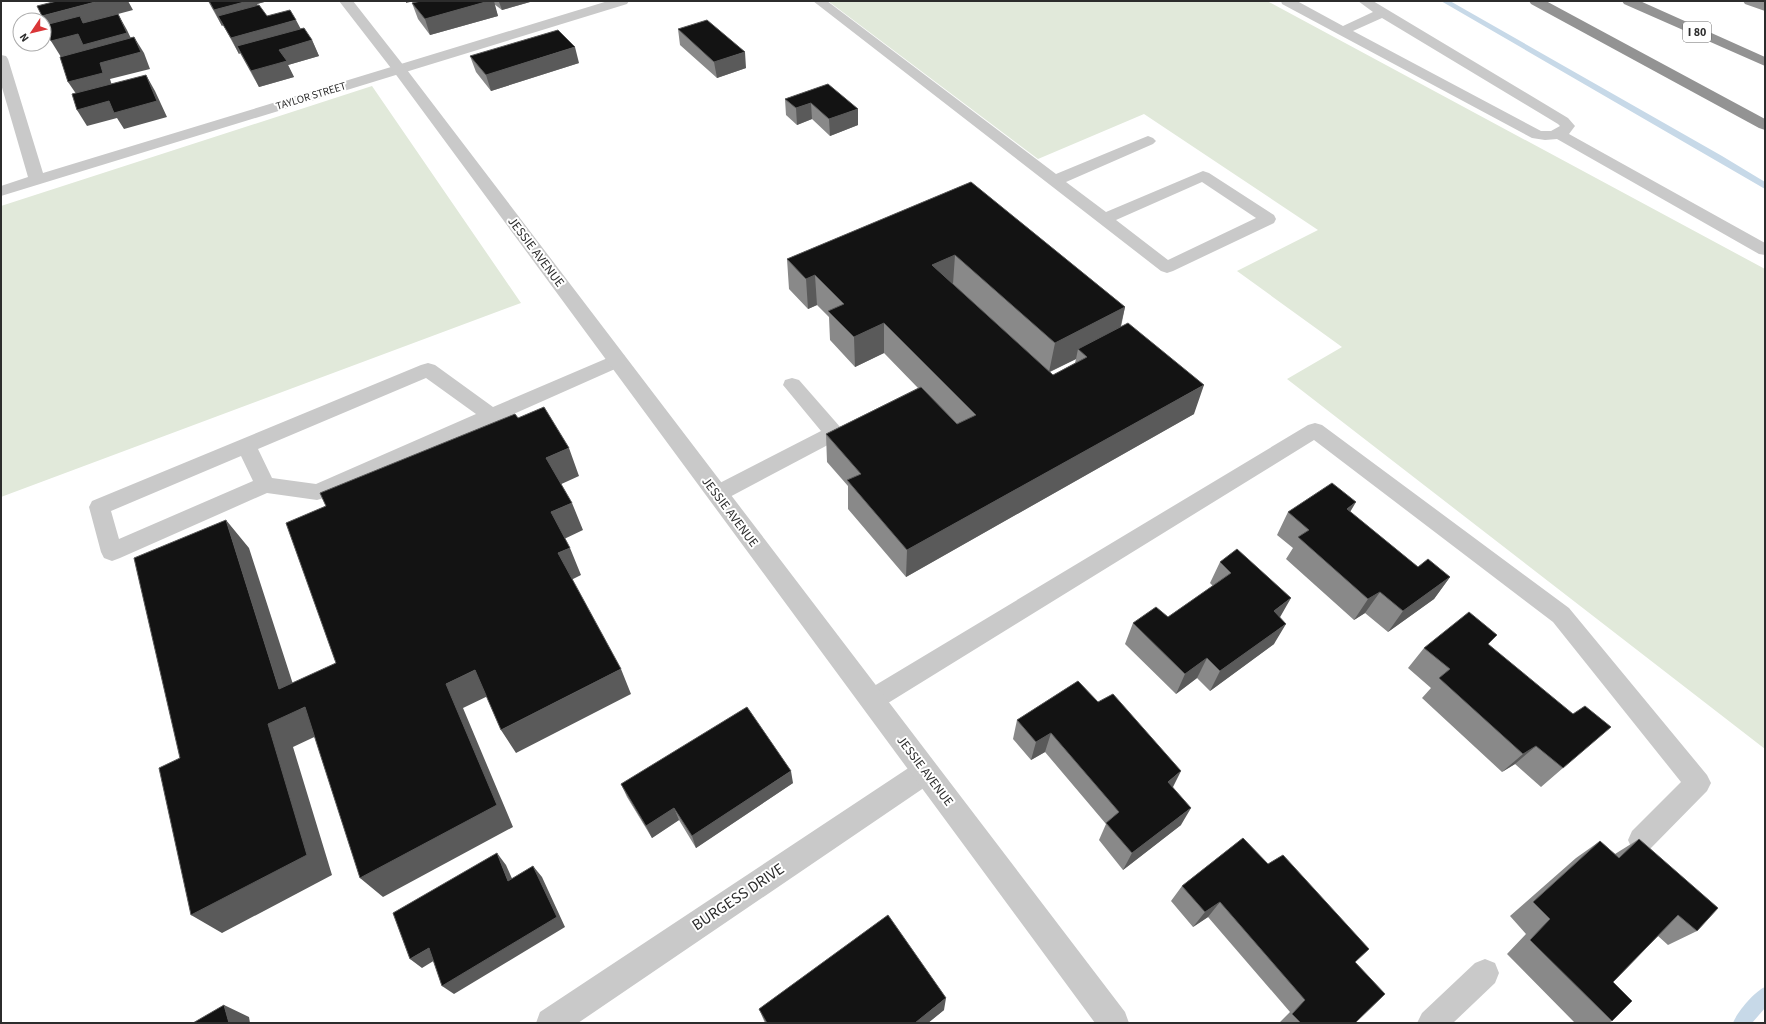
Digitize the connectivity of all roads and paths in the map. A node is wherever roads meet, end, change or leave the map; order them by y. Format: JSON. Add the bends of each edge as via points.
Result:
{"nodes":[{"id":1,"x":346,"y":1,"type":"edge"},
{"id":2,"x":622,"y":1,"type":"edge"},
{"id":3,"x":819,"y":1,"type":"edge"},
{"id":4,"x":1287,"y":1,"type":"edge"},
{"id":5,"x":1364,"y":1,"type":"edge"},
{"id":6,"x":1536,"y":1,"type":"edge"},
{"id":7,"x":1629,"y":1,"type":"edge"},
{"id":8,"x":1750,"y":1,"type":"edge"},
{"id":9,"x":601,"y":4,"type":"edge"},
{"id":10,"x":1765,"y":7,"type":"edge"},
{"id":11,"x":1384,"y":12,"type":"junction"},
{"id":12,"x":1342,"y":31,"type":"junction"},
{"id":13,"x":1,"y":59,"type":"edge"},
{"id":14,"x":1765,"y":62,"type":"edge"},
{"id":15,"x":399,"y":69,"type":"junction"},
{"id":16,"x":1765,"y":125,"type":"edge"},
{"id":17,"x":1557,"y":133,"type":"junction"},
{"id":18,"x":1148,"y":141,"type":"dead end"},
{"id":19,"x":37,"y":180,"type":"junction"},
{"id":20,"x":1054,"y":181,"type":"junction"},
{"id":21,"x":1,"y":191,"type":"edge"},
{"id":22,"x":1104,"y":219,"type":"junction"},
{"id":23,"x":1765,"y":250,"type":"edge"},
{"id":24,"x":617,"y":360,"type":"junction"},
{"id":25,"x":792,"y":385,"type":"dead end"},
{"id":26,"x":491,"y":415,"type":"junction"},
{"id":27,"x":246,"y":445,"type":"junction"},
{"id":28,"x":265,"y":485,"type":"junction"},
{"id":29,"x":717,"y":494,"type":"junction"},
{"id":30,"x":872,"y":700,"type":"junction"},
{"id":31,"x":925,"y":772,"type":"junction"},
{"id":32,"x":1640,"y":840,"type":"edge"},
{"id":33,"x":1485,"y":973,"type":"dead end"},
{"id":34,"x":552,"y":1023,"type":"edge"},
{"id":35,"x":1114,"y":1023,"type":"edge"},
{"id":36,"x":1432,"y":1023,"type":"edge"}],
"edges":[{"from":1,"to":15,"type":"street","name":"JESSIE AVENUE"},
{"from":2,"to":9,"type":"street","name":"TAYLOR STREET"},
{"from":3,"to":20,"type":"lane"},
{"from":4,"to":12,"type":"lane"},
{"from":5,"to":11,"type":"lane"},
{"from":6,"to":16,"type":"highway"},
{"from":7,"to":14,"type":"highway","number":"I 80"},
{"from":8,"to":10,"type":"highway"},
{"from":9,"to":15,"type":"street","name":"TAYLOR STREET"},
{"from":11,"to":12,"type":"lane"},
{"from":11,"to":17,"type":"lane","via":[[1568,126]]},
{"from":12,"to":17,"type":"lane","via":[[1537,134],[1545,137]]},
{"from":13,"to":19,"type":"street"},
{"from":15,"to":19,"type":"street","name":"TAYLOR STREET"},
{"from":15,"to":24,"type":"street","name":"JESSIE AVENUE"},
{"from":17,"to":23,"type":"lane"},
{"from":18,"to":20,"type":"lane"},
{"from":19,"to":21,"type":"street","name":"TAYLOR STREET"},
{"from":20,"to":22,"type":"lane"},
{"from":22,"to":22,"type":"lane","via":[[1167,267],[1268,219],[1203,176]]},
{"from":24,"to":26,"type":"lane"},
{"from":24,"to":29,"type":"street","name":"JESSIE AVENUE"},
{"from":25,"to":29,"type":"lane","via":[[834,433]]},
{"from":26,"to":27,"type":"lane","via":[[428,370]]},
{"from":26,"to":28,"type":"lane","via":[[317,492]]},
{"from":27,"to":28,"type":"lane"},
{"from":27,"to":28,"type":"lane","via":[[99,507],[112,552]]},
{"from":29,"to":30,"type":"street","name":"JESSIE AVENUE"},
{"from":30,"to":31,"type":"street","name":"JESSIE AVENUE"},
{"from":30,"to":32,"type":"lane","via":[[1315,430],[1561,615],[1698,783]]},
{"from":31,"to":34,"type":"street","name":"BURGESS DRIVE"},
{"from":31,"to":35,"type":"street","name":"JESSIE AVENUE"},
{"from":33,"to":36,"type":"lane"}]}
